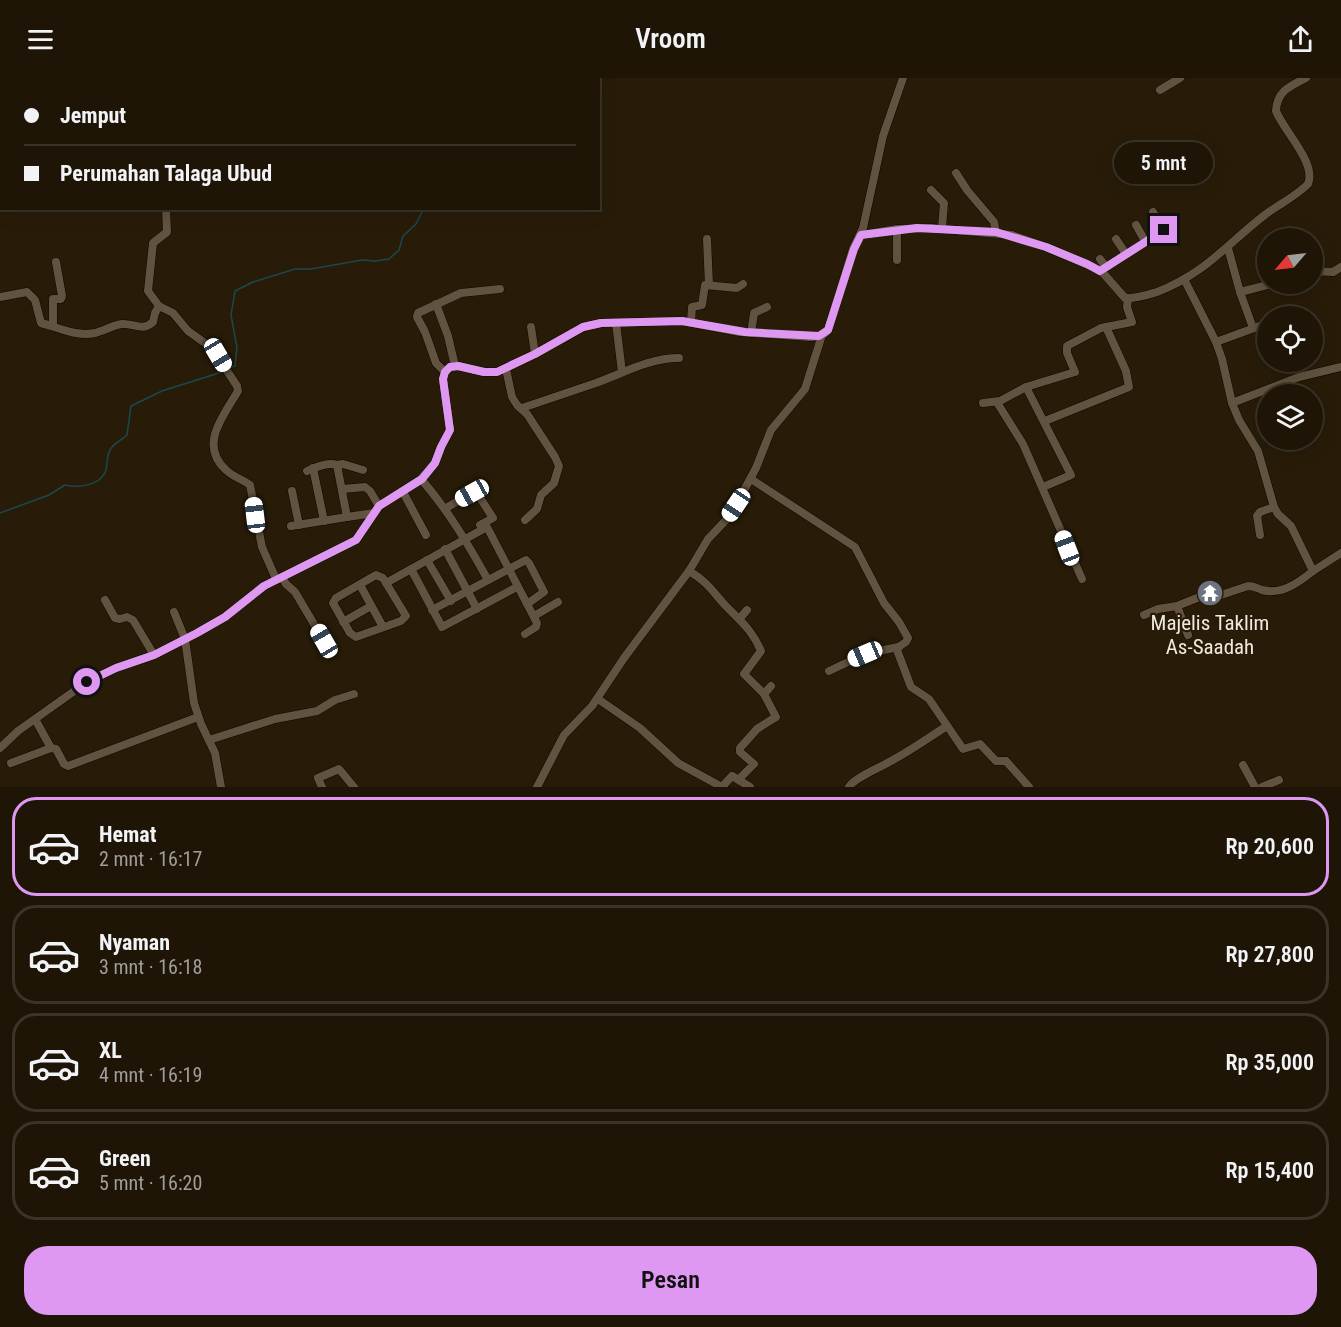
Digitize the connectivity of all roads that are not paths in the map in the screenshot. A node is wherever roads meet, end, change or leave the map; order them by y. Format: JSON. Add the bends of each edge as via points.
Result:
{"nodes":[{"id":1,"x":903,"y":78,"type":"edge"},
{"id":2,"x":1180,"y":78,"type":"edge"},
{"id":3,"x":1306,"y":78,"type":"edge"},
{"id":4,"x":1160,"y":90,"type":"dead end"},
{"id":5,"x":956,"y":173,"type":"dead end"},
{"id":6,"x":931,"y":190,"type":"dead end"},
{"id":7,"x":166,"y":210,"type":"edge"},
{"id":8,"x":1153,"y":212,"type":"dead end"},
{"id":9,"x":1136,"y":225,"type":"dead end"},
{"id":10,"x":942,"y":228,"type":"junction"},
{"id":11,"x":897,"y":229,"type":"junction"},
{"id":12,"x":996,"y":232,"type":"junction"},
{"id":13,"x":861,"y":235,"type":"junction"},
{"id":14,"x":707,"y":239,"type":"dead end"},
{"id":15,"x":1116,"y":239,"type":"dead end"},
{"id":16,"x":1145,"y":241,"type":"junction"},
{"id":17,"x":1228,"y":248,"type":"junction"},
{"id":18,"x":1126,"y":254,"type":"junction"},
{"id":19,"x":1100,"y":259,"type":"dead end"},
{"id":20,"x":897,"y":260,"type":"dead end"},
{"id":21,"x":56,"y":262,"type":"dead end"},
{"id":22,"x":1341,"y":267,"type":"edge"},
{"id":23,"x":1103,"y":269,"type":"junction"},
{"id":24,"x":1323,"y":272,"type":"edge"},
{"id":25,"x":1184,"y":279,"type":"junction"},
{"id":26,"x":743,"y":284,"type":"dead end"},
{"id":27,"x":709,"y":285,"type":"junction"},
{"id":28,"x":1257,"y":288,"type":"edge"},
{"id":29,"x":500,"y":290,"type":"dead end"},
{"id":30,"x":1239,"y":292,"type":"junction"},
{"id":31,"x":0,"y":297,"type":"edge"},
{"id":32,"x":1128,"y":299,"type":"junction"},
{"id":33,"x":436,"y":304,"type":"junction"},
{"id":34,"x":159,"y":306,"type":"junction"},
{"id":35,"x":767,"y":307,"type":"dead end"},
{"id":36,"x":690,"y":322,"type":"junction"},
{"id":37,"x":616,"y":323,"type":"junction"},
{"id":38,"x":53,"y":325,"type":"junction"},
{"id":39,"x":1257,"y":326,"type":"edge"},
{"id":40,"x":531,"y":327,"type":"dead end"},
{"id":41,"x":1106,"y":327,"type":"junction"},
{"id":42,"x":1252,"y":328,"type":"junction"},
{"id":43,"x":751,"y":333,"type":"junction"},
{"id":44,"x":822,"y":335,"type":"junction"},
{"id":45,"x":1216,"y":342,"type":"junction"},
{"id":46,"x":535,"y":354,"type":"junction"},
{"id":47,"x":679,"y":358,"type":"dead end"},
{"id":48,"x":455,"y":366,"type":"junction"},
{"id":49,"x":1341,"y":367,"type":"edge"},
{"id":50,"x":506,"y":369,"type":"junction"},
{"id":51,"x":445,"y":372,"type":"junction"},
{"id":52,"x":622,"y":372,"type":"junction"},
{"id":53,"x":1026,"y":387,"type":"junction"},
{"id":54,"x":1000,"y":401,"type":"junction"},
{"id":55,"x":982,"y":403,"type":"dead end"},
{"id":56,"x":1232,"y":404,"type":"junction"},
{"id":57,"x":522,"y":408,"type":"junction"},
{"id":58,"x":1045,"y":421,"type":"junction"},
{"id":59,"x":337,"y":465,"type":"junction"},
{"id":60,"x":363,"y":470,"type":"dead end"},
{"id":61,"x":422,"y":479,"type":"junction"},
{"id":62,"x":751,"y":479,"type":"junction"},
{"id":63,"x":1043,"y":487,"type":"junction"},
{"id":64,"x":342,"y":489,"type":"junction"},
{"id":65,"x":292,"y":492,"type":"dead end"},
{"id":66,"x":403,"y":492,"type":"junction"},
{"id":67,"x":1274,"y":507,"type":"junction"},
{"id":68,"x":446,"y":508,"type":"junction"},
{"id":69,"x":377,"y":510,"type":"junction"},
{"id":70,"x":347,"y":516,"type":"junction"},
{"id":71,"x":525,"y":520,"type":"dead end"},
{"id":72,"x":324,"y":521,"type":"junction"},
{"id":73,"x":486,"y":525,"type":"junction"},
{"id":74,"x":426,"y":535,"type":"dead end"},
{"id":75,"x":1260,"y":535,"type":"dead end"},
{"id":76,"x":464,"y":536,"type":"junction"},
{"id":77,"x":445,"y":549,"type":"junction"},
{"id":78,"x":1341,"y":553,"type":"edge"},
{"id":79,"x":427,"y":560,"type":"junction"},
{"id":80,"x":508,"y":568,"type":"junction"},
{"id":81,"x":411,"y":569,"type":"junction"},
{"id":82,"x":689,"y":571,"type":"junction"},
{"id":83,"x":1313,"y":571,"type":"junction"},
{"id":84,"x":279,"y":578,"type":"junction"},
{"id":85,"x":1082,"y":579,"type":"dead end"},
{"id":86,"x":488,"y":580,"type":"junction"},
{"id":87,"x":386,"y":583,"type":"junction"},
{"id":88,"x":360,"y":585,"type":"junction"},
{"id":89,"x":518,"y":587,"type":"junction"},
{"id":90,"x":468,"y":591,"type":"junction"},
{"id":91,"x":105,"y":600,"type":"dead end"},
{"id":92,"x":451,"y":601,"type":"junction"},
{"id":93,"x":558,"y":602,"type":"dead end"},
{"id":94,"x":527,"y":604,"type":"junction"},
{"id":95,"x":372,"y":606,"type":"junction"},
{"id":96,"x":1177,"y":606,"type":"junction"},
{"id":97,"x":477,"y":609,"type":"junction"},
{"id":98,"x":432,"y":610,"type":"junction"},
{"id":99,"x":747,"y":610,"type":"dead end"},
{"id":100,"x":174,"y":612,"type":"dead end"},
{"id":101,"x":1143,"y":615,"type":"dead end"},
{"id":102,"x":534,"y":616,"type":"junction"},
{"id":103,"x":740,"y":618,"type":"junction"},
{"id":104,"x":343,"y":622,"type":"junction"},
{"id":105,"x":383,"y":627,"type":"junction"},
{"id":106,"x":525,"y":634,"type":"dead end"},
{"id":107,"x":1188,"y":635,"type":"dead end"},
{"id":108,"x":185,"y":639,"type":"junction"},
{"id":109,"x":324,"y":641,"type":"dead end"},
{"id":110,"x":898,"y":647,"type":"junction"},
{"id":111,"x":154,"y":655,"type":"junction"},
{"id":112,"x":829,"y":671,"type":"dead end"},
{"id":113,"x":771,"y":686,"type":"dead end"},
{"id":114,"x":354,"y":694,"type":"dead end"},
{"id":115,"x":764,"y":694,"type":"junction"},
{"id":116,"x":598,"y":699,"type":"junction"},
{"id":117,"x":198,"y":717,"type":"junction"},
{"id":118,"x":35,"y":719,"type":"junction"},
{"id":119,"x":946,"y":726,"type":"junction"},
{"id":120,"x":209,"y":740,"type":"junction"},
{"id":121,"x":0,"y":747,"type":"edge"},
{"id":122,"x":51,"y":748,"type":"junction"},
{"id":123,"x":11,"y":763,"type":"dead end"},
{"id":124,"x":1243,"y":765,"type":"dead end"},
{"id":125,"x":739,"y":779,"type":"junction"},
{"id":126,"x":1278,"y":780,"type":"dead end"},
{"id":127,"x":221,"y":787,"type":"edge"},
{"id":128,"x":322,"y":787,"type":"edge"},
{"id":129,"x":354,"y":787,"type":"edge"},
{"id":130,"x":537,"y":787,"type":"edge"},
{"id":131,"x":722,"y":787,"type":"edge"},
{"id":132,"x":750,"y":787,"type":"edge"},
{"id":133,"x":849,"y":787,"type":"edge"},
{"id":134,"x":1029,"y":787,"type":"edge"},
{"id":135,"x":1255,"y":787,"type":"edge"},
{"id":136,"x":1262,"y":787,"type":"edge"}],
"edges":[{"from":1,"to":13,"type":"street","via":[[883,136]]},
{"from":2,"to":4,"type":"street"},
{"from":3,"to":17,"type":"street","via":[[1280,94],[1276,111],[1306,163],[1310,181]]},
{"from":5,"to":12,"type":"street","via":[[994,222]]},
{"from":6,"to":10,"type":"street","via":[[944,203]]},
{"from":7,"to":34,"type":"street","via":[[166,232],[153,243],[148,291]]},
{"from":8,"to":16,"type":"street","via":[[1167,228]]},
{"from":9,"to":16,"type":"street"},
{"from":10,"to":11,"type":"street"},
{"from":10,"to":12,"type":"street"},
{"from":11,"to":13,"type":"street"},
{"from":11,"to":20,"type":"street"},
{"from":12,"to":23,"type":"street"},
{"from":13,"to":44,"type":"street","via":[[828,330]]},
{"from":14,"to":27,"type":"street"},
{"from":15,"to":18,"type":"street"},
{"from":16,"to":18,"type":"street"},
{"from":17,"to":25,"type":"street"},
{"from":17,"to":30,"type":"street"},
{"from":18,"to":23,"type":"street"},
{"from":19,"to":23,"type":"street"},
{"from":21,"to":38,"type":"street","via":[[62,296],[53,299]]},
{"from":22,"to":24,"type":"street"},
{"from":23,"to":32,"type":"street"},
{"from":25,"to":32,"type":"street","via":[[1152,294]]},
{"from":25,"to":45,"type":"street"},
{"from":26,"to":27,"type":"street","via":[[737,288]]},
{"from":27,"to":36,"type":"street","via":[[704,287],[702,305],[691,308]]},
{"from":28,"to":30,"type":"street"},
{"from":29,"to":33,"type":"street","via":[[461,293]]},
{"from":30,"to":42,"type":"street"},
{"from":31,"to":38,"type":"street","via":[[27,292],[35,300],[39,321]]},
{"from":32,"to":41,"type":"street","via":[[1132,321]]},
{"from":33,"to":48,"type":"street"},
{"from":33,"to":51,"type":"street","via":[[417,317],[436,363]]},
{"from":34,"to":38,"type":"street","via":[[153,321],[142,328],[120,324],[85,333],[61,331]]},
{"from":34,"to":84,"type":"street","via":[[174,313],[188,331],[212,348],[237,386],[238,391],[216,430],[214,452],[225,470],[250,484],[262,547],[270,570]]},
{"from":35,"to":43,"type":"street","via":[[754,313]]},
{"from":36,"to":37,"type":"street"},
{"from":36,"to":43,"type":"street"},
{"from":37,"to":46,"type":"street","via":[[586,326]]},
{"from":37,"to":52,"type":"street"},
{"from":39,"to":42,"type":"street"},
{"from":40,"to":46,"type":"street"},
{"from":41,"to":53,"type":"street","via":[[1067,346],[1075,372]]},
{"from":41,"to":58,"type":"street","via":[[1129,387]]},
{"from":42,"to":45,"type":"street"},
{"from":43,"to":44,"type":"street"},
{"from":44,"to":62,"type":"street","via":[[805,388],[771,430]]},
{"from":45,"to":56,"type":"street"},
{"from":46,"to":50,"type":"street"},
{"from":47,"to":52,"type":"street"},
{"from":48,"to":50,"type":"street","via":[[489,373]]},
{"from":48,"to":51,"type":"street"},
{"from":49,"to":56,"type":"street","via":[[1299,377]]},
{"from":50,"to":57,"type":"street","via":[[512,397]]},
{"from":51,"to":61,"type":"street","via":[[450,430],[432,468]]},
{"from":52,"to":57,"type":"street"},
{"from":53,"to":54,"type":"street"},
{"from":53,"to":58,"type":"street"},
{"from":54,"to":55,"type":"street"},
{"from":54,"to":63,"type":"street","via":[[998,404]]},
{"from":56,"to":67,"type":"street","via":[[1258,451]]},
{"from":57,"to":71,"type":"street","via":[[559,468],[554,483],[540,496],[537,509]]},
{"from":58,"to":63,"type":"street","via":[[1071,476]]},
{"from":59,"to":60,"type":"street"},
{"from":59,"to":64,"type":"street"},
{"from":59,"to":72,"type":"street","via":[[310,470]]},
{"from":61,"to":66,"type":"street"},
{"from":61,"to":68,"type":"street"},
{"from":62,"to":82,"type":"street"},
{"from":62,"to":110,"type":"street","via":[[855,546],[884,603],[908,638]]},
{"from":63,"to":85,"type":"street"},
{"from":64,"to":69,"type":"street","via":[[365,487]]},
{"from":64,"to":70,"type":"street"},
{"from":65,"to":72,"type":"street","via":[[295,526]]},
{"from":66,"to":69,"type":"street"},
{"from":66,"to":74,"type":"street"},
{"from":67,"to":75,"type":"street","via":[[1257,516]]},
{"from":67,"to":83,"type":"street","via":[[1291,525]]},
{"from":68,"to":73,"type":"street","via":[[477,493],[493,518]]},
{"from":68,"to":76,"type":"street"},
{"from":69,"to":70,"type":"street"},
{"from":69,"to":84,"type":"street","via":[[352,543]]},
{"from":70,"to":72,"type":"street"},
{"from":73,"to":76,"type":"street"},
{"from":73,"to":80,"type":"street"},
{"from":76,"to":77,"type":"street"},
{"from":76,"to":86,"type":"street"},
{"from":77,"to":79,"type":"street"},
{"from":77,"to":90,"type":"street"},
{"from":78,"to":83,"type":"street"},
{"from":79,"to":81,"type":"street"},
{"from":79,"to":92,"type":"street"},
{"from":80,"to":86,"type":"street"},
{"from":80,"to":89,"type":"street"},
{"from":80,"to":94,"type":"street","via":[[528,561],[544,589],[541,596]]},
{"from":81,"to":87,"type":"street"},
{"from":81,"to":98,"type":"street"},
{"from":82,"to":103,"type":"street","via":[[706,582]]},
{"from":82,"to":116,"type":"street"},
{"from":83,"to":96,"type":"street","via":[[1282,590],[1252,585]]},
{"from":84,"to":108,"type":"street","via":[[219,621]]},
{"from":84,"to":109,"type":"street","via":[[295,592]]},
{"from":86,"to":90,"type":"street"},
{"from":87,"to":88,"type":"street","via":[[376,575]]},
{"from":87,"to":105,"type":"street","via":[[406,616]]},
{"from":88,"to":95,"type":"street"},
{"from":88,"to":104,"type":"street","via":[[333,600]]},
{"from":89,"to":94,"type":"street"},
{"from":89,"to":97,"type":"street"},
{"from":90,"to":92,"type":"street"},
{"from":90,"to":97,"type":"street"},
{"from":91,"to":111,"type":"street","via":[[115,618],[127,617],[136,623]]},
{"from":92,"to":98,"type":"street"},
{"from":93,"to":102,"type":"street"},
{"from":94,"to":102,"type":"street"},
{"from":95,"to":104,"type":"street"},
{"from":95,"to":105,"type":"street"},
{"from":96,"to":101,"type":"street"},
{"from":96,"to":107,"type":"street"},
{"from":97,"to":98,"type":"street","via":[[444,628]]},
{"from":99,"to":103,"type":"street"},
{"from":100,"to":108,"type":"street"},
{"from":102,"to":106,"type":"street","via":[[536,627]]},
{"from":103,"to":115,"type":"street","via":[[761,651],[744,674]]},
{"from":104,"to":105,"type":"street","via":[[356,637]]},
{"from":108,"to":111,"type":"street"},
{"from":108,"to":117,"type":"street"},
{"from":110,"to":112,"type":"street","via":[[865,654]]},
{"from":110,"to":119,"type":"street","via":[[911,687],[928,697]]},
{"from":111,"to":118,"type":"street","via":[[97,676]]},
{"from":113,"to":115,"type":"street"},
{"from":114,"to":120,"type":"street","via":[[316,711],[275,719]]},
{"from":115,"to":125,"type":"street","via":[[776,717],[757,729],[740,748],[754,764]]},
{"from":116,"to":130,"type":"street","via":[[564,735]]},
{"from":116,"to":131,"type":"street","via":[[640,728],[678,763]]},
{"from":117,"to":120,"type":"street"},
{"from":117,"to":122,"type":"street","via":[[68,766]]},
{"from":118,"to":121,"type":"street"},
{"from":118,"to":122,"type":"street"},
{"from":119,"to":133,"type":"street","via":[[887,764],[853,780]]},
{"from":119,"to":134,"type":"street","via":[[963,749],[980,744],[998,763],[1006,761]]},
{"from":120,"to":127,"type":"street","via":[[217,759]]},
{"from":122,"to":123,"type":"street"},
{"from":124,"to":135,"type":"street"},
{"from":125,"to":131,"type":"street","via":[[732,776]]},
{"from":125,"to":132,"type":"street"},
{"from":126,"to":136,"type":"street"},
{"from":128,"to":129,"type":"street","via":[[318,778],[339,768]]}]}
